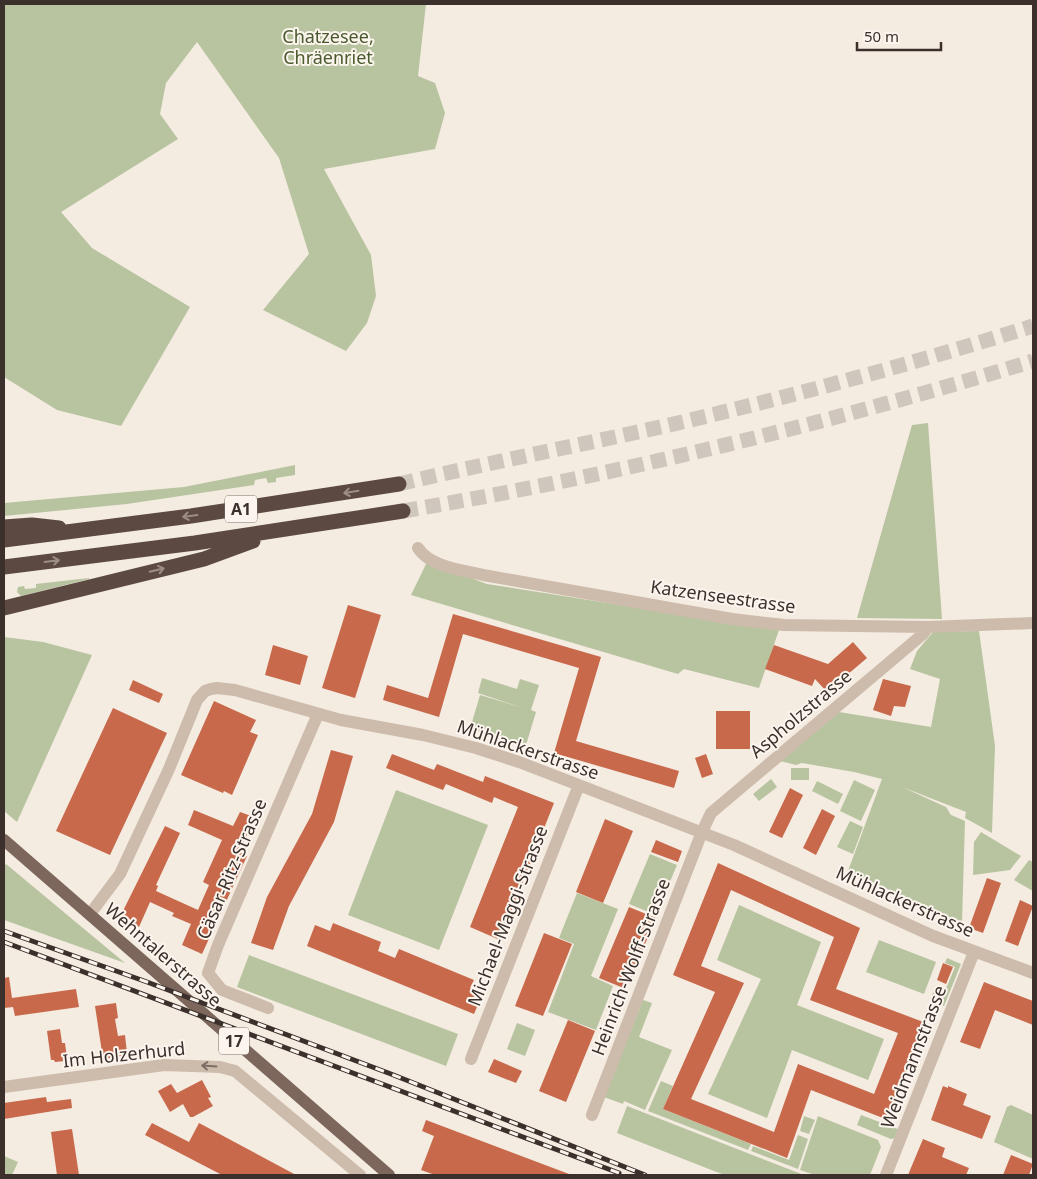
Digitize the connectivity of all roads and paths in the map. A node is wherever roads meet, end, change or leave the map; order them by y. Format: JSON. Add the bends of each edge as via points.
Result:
{"nodes":[{"id":1,"x":399,"y":484,"type":"tunnel mouth"},
{"id":2,"x":403,"y":511,"type":"tunnel mouth"},
{"id":3,"x":4,"y":527,"type":"edge"},
{"id":4,"x":283,"y":530,"type":"junction"},
{"id":5,"x":83,"y":531,"type":"junction"},
{"id":6,"x":4,"y":540,"type":"edge"},
{"id":7,"x":418,"y":548,"type":"dead end"},
{"id":8,"x":4,"y":567,"type":"edge"},
{"id":9,"x":4,"y":608,"type":"edge"},
{"id":10,"x":1033,"y":623,"type":"edge"},
{"id":11,"x":928,"y":627,"type":"junction"},
{"id":12,"x":318,"y":714,"type":"junction"},
{"id":13,"x":579,"y":785,"type":"junction"},
{"id":14,"x":702,"y":832,"type":"junction"},
{"id":15,"x":4,"y":840,"type":"edge"},
{"id":16,"x":90,"y":914,"type":"junction"},
{"id":17,"x":974,"y":952,"type":"junction"},
{"id":18,"x":1033,"y":973,"type":"edge"},
{"id":19,"x":268,"y":1008,"type":"dead end"},
{"id":20,"x":471,"y":1060,"type":"dead end"},
{"id":21,"x":4,"y":1087,"type":"edge"},
{"id":22,"x":592,"y":1115,"type":"dead end"},
{"id":23,"x":360,"y":1175,"type":"edge"},
{"id":24,"x":389,"y":1175,"type":"edge"},
{"id":25,"x":886,"y":1175,"type":"edge"}],
"edges":[{"from":1,"to":5,"type":"highway","number":"A1","one_way":true},
{"from":2,"to":4,"type":"highway","number":"A1"},
{"from":3,"to":5,"type":"highway","via":[[32,524]]},
{"from":8,"to":4,"type":"highway","number":"A1","one_way":true},
{"from":9,"to":4,"type":"highway","one_way":true,"via":[[204,559]]},
{"from":5,"to":6,"type":"highway","number":"A1"},
{"from":7,"to":11,"type":"street","name":"Katzenseestrasse","via":[[423,556],[445,566],[483,575],[732,619],[784,625]]},
{"from":10,"to":11,"type":"street","name":"Katzenseestrasse"},
{"from":11,"to":14,"type":"street","name":"Aspholzstrasse","via":[[924,634],[711,813]]},
{"from":12,"to":13,"type":"street","name":"Mühlackerstrasse","via":[[476,748]]},
{"from":12,"to":16,"type":"street","name":"Mühlackerstrasse","via":[[227,688],[211,689],[201,695],[128,859]]},
{"from":12,"to":19,"type":"street","name":"Cäsar-Ritz-Strasse","via":[[208,973],[222,990]]},
{"from":13,"to":14,"type":"street","name":"Mühlackerstrasse"},
{"from":13,"to":20,"type":"street","name":"Michael-Maggi-Strasse"},
{"from":14,"to":17,"type":"street","name":"Mühlackerstrasse"},
{"from":14,"to":22,"type":"street","name":"Heinrich-Wolff-Strasse"},
{"from":15,"to":16,"type":"main road","name":"Wehntalerstrasse","number":"17"},
{"from":16,"to":24,"type":"main road","name":"Wehntalerstrasse","number":"17"},
{"from":17,"to":18,"type":"street","name":"Mühlackerstrasse"},
{"from":17,"to":25,"type":"street","name":"Weidmannstrasse"},
{"from":23,"to":21,"type":"street","name":"Im Holzerhurd","one_way":true,"via":[[235,1071],[220,1067],[150,1066]]}]}
